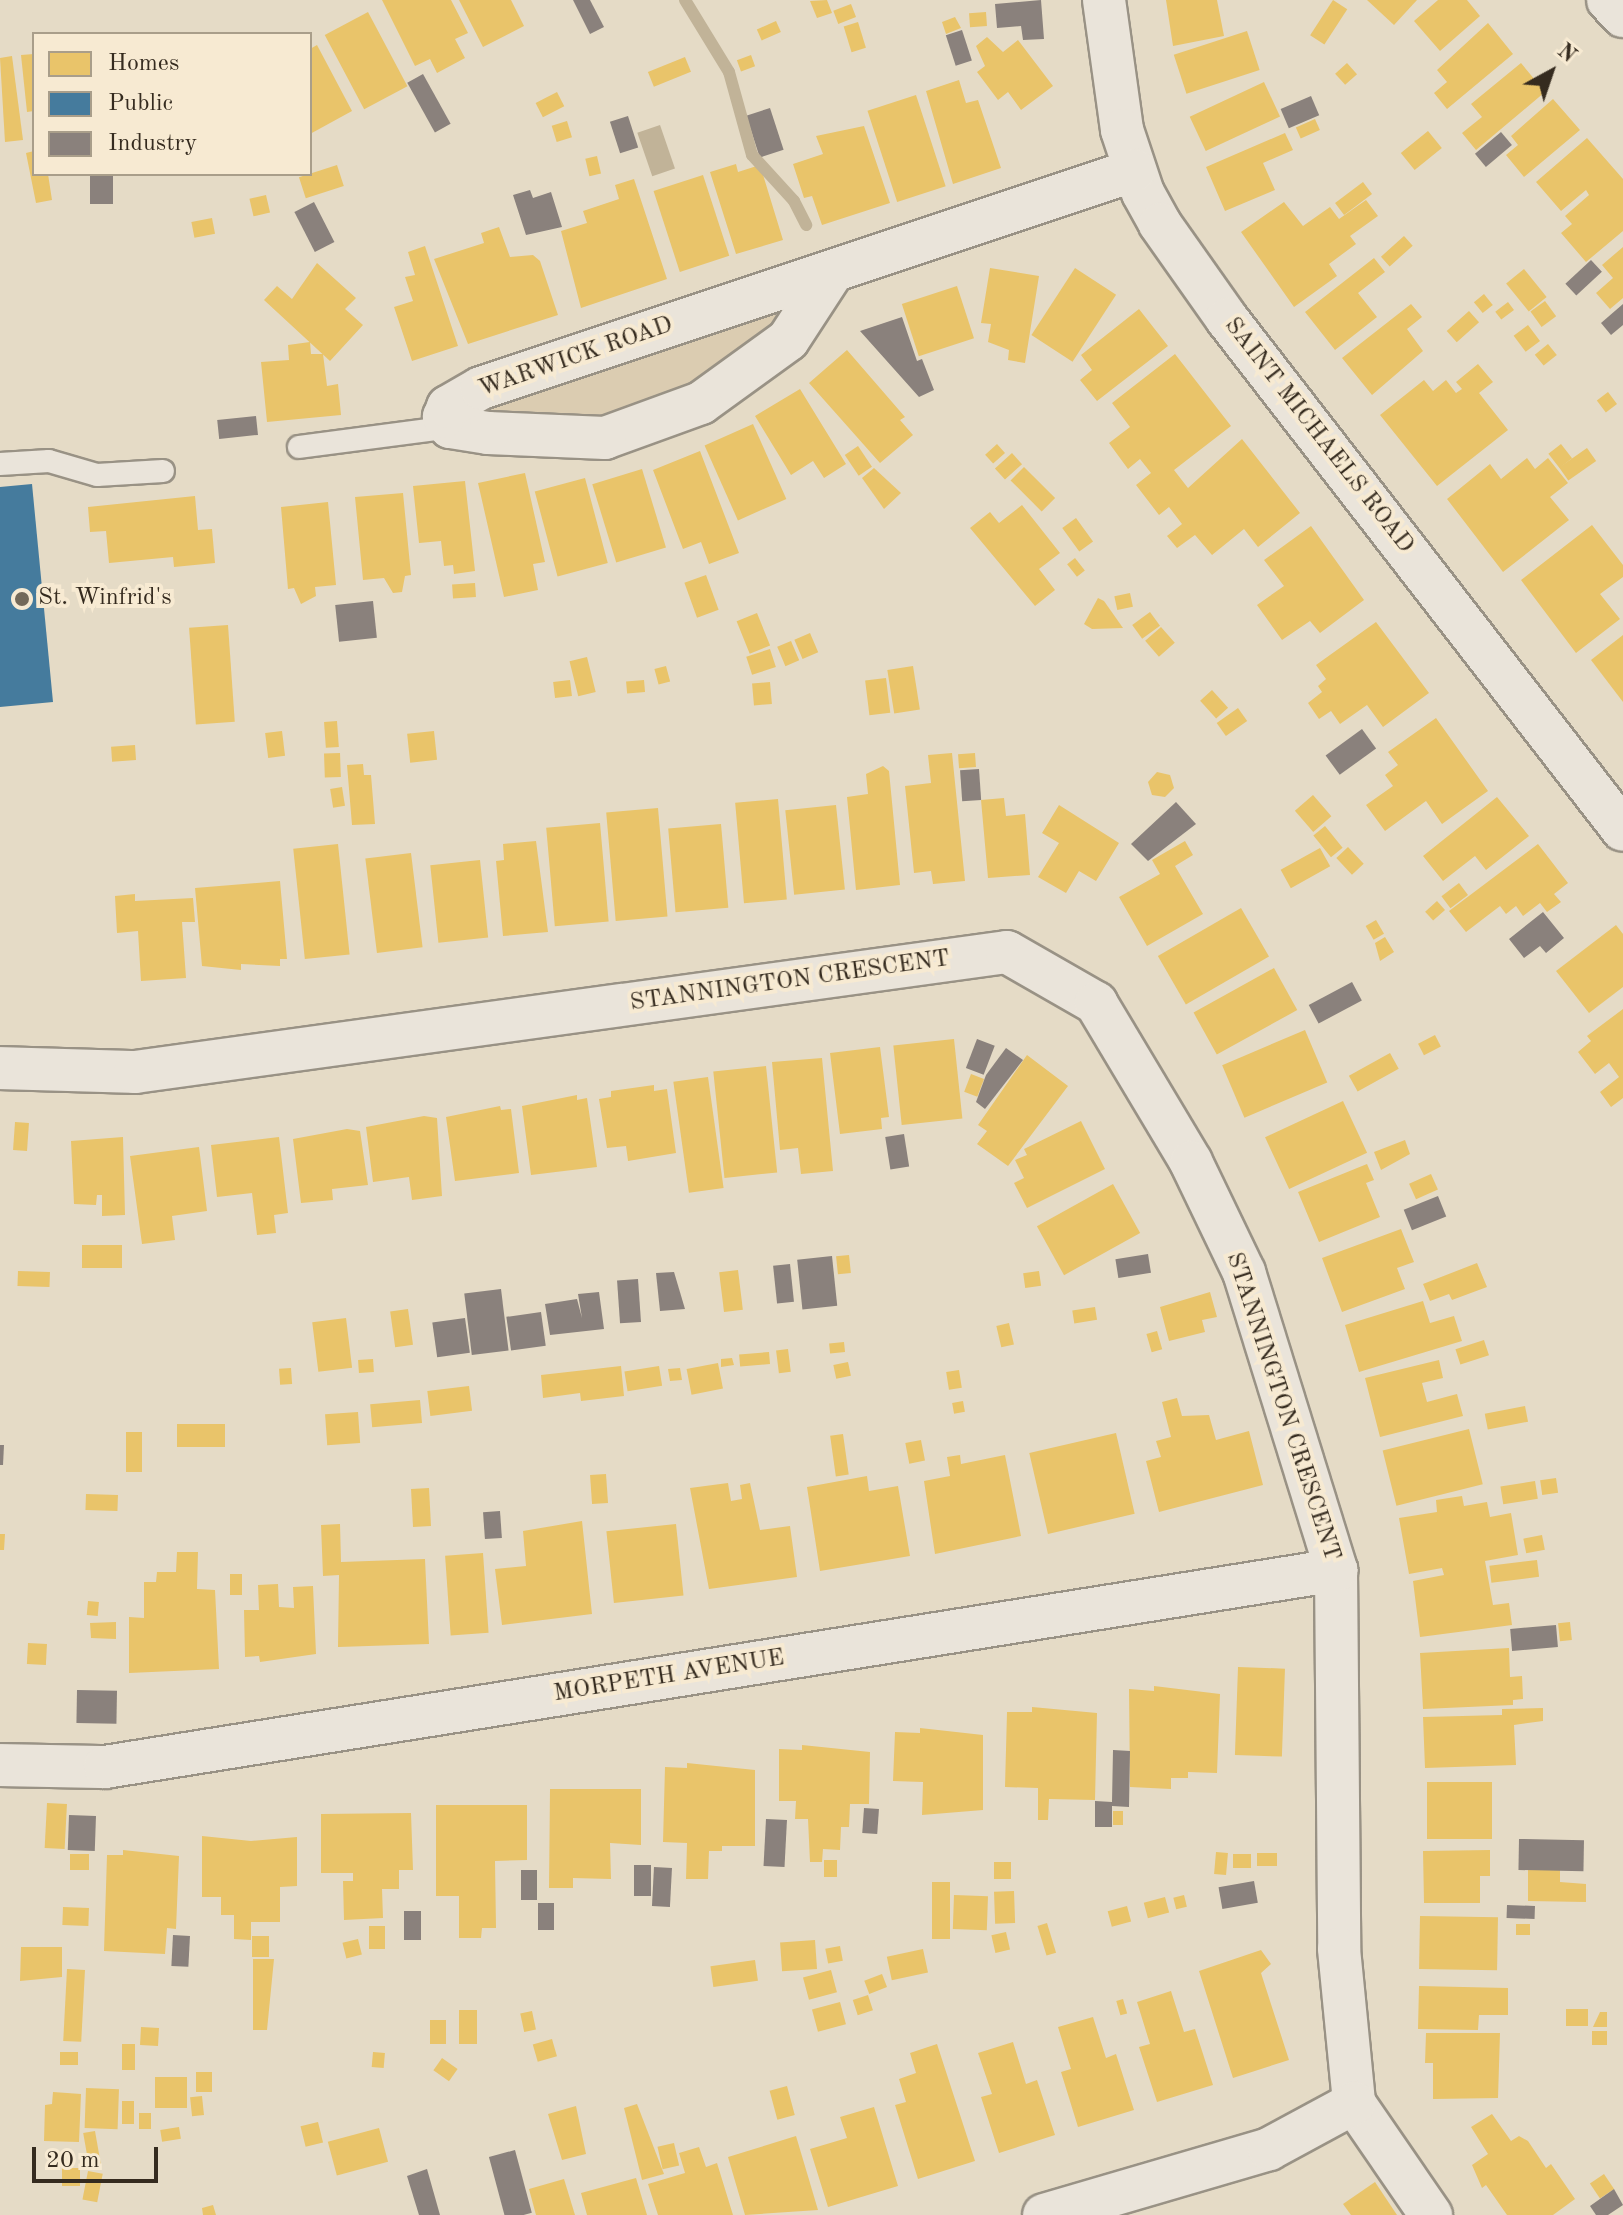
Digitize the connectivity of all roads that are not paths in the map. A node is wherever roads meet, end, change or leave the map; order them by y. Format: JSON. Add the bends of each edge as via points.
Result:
{"nodes":[{"id":1,"x":1104,"y":0,"type":"edge"},
{"id":2,"x":1608,"y":0,"type":"edge"},
{"id":3,"x":1623,"y":16,"type":"edge"},
{"id":4,"x":1135,"y":170,"type":"junction"},
{"id":5,"x":833,"y":271,"type":"junction"},
{"id":6,"x":450,"y":427,"type":"junction"},
{"id":7,"x":299,"y":447,"type":"dead end"},
{"id":8,"x":0,"y":464,"type":"edge"},
{"id":9,"x":163,"y":471,"type":"dead end"},
{"id":10,"x":1623,"y":830,"type":"edge"},
{"id":11,"x":0,"y":1068,"type":"edge"},
{"id":12,"x":1336,"y":1570,"type":"junction"},
{"id":13,"x":0,"y":1765,"type":"edge"},
{"id":14,"x":1354,"y":2103,"type":"junction"},
{"id":15,"x":1044,"y":2215,"type":"edge"},
{"id":16,"x":1431,"y":2215,"type":"edge"}],
"edges":[{"from":1,"to":4,"type":"street","name":"SAINT MICHAELS ROAD","via":[[1122,130]]},
{"from":2,"to":3,"type":"street"},
{"from":4,"to":5,"type":"street","name":"WARWICK ROAD"},
{"from":4,"to":10,"type":"street","name":"SAINT MICHAELS ROAD","via":[[1160,224],[1195,276]]},
{"from":5,"to":6,"type":"street","name":"WARWICK ROAD","via":[[481,388],[448,407],[444,417]]},
{"from":5,"to":6,"type":"street","name":"WARWICK ROAD","via":[[788,340],[701,403],[605,438]]},
{"from":6,"to":7,"type":"lane"},
{"from":8,"to":9,"type":"lane","via":[[49,461],[97,475]]},
{"from":11,"to":12,"type":"street","name":"STANNINGTON CRESCENT","via":[[135,1072],[1007,952],[1096,1003],[1191,1162],[1244,1272]]},
{"from":12,"to":13,"type":"street","name":"MORPETH AVENUE","via":[[105,1767]]},
{"from":12,"to":14,"type":"street","name":"STANNINGTON CRESCENT","via":[[1339,1949]]},
{"from":14,"to":15,"type":"street","via":[[1269,2149]]},
{"from":14,"to":16,"type":"street"}]}
